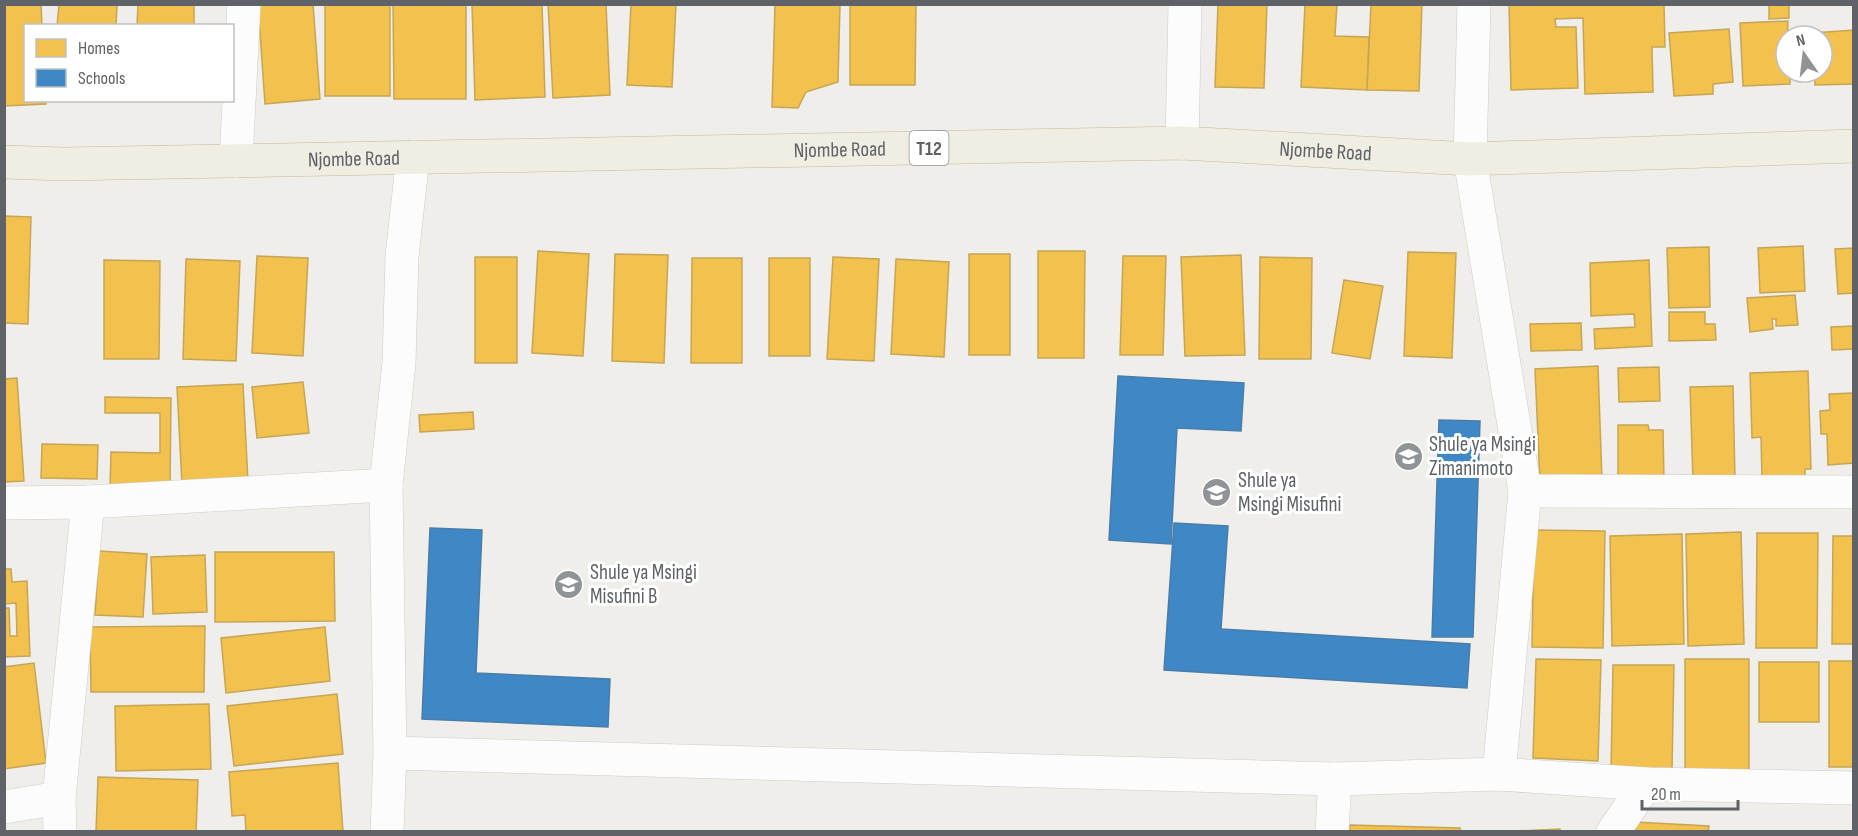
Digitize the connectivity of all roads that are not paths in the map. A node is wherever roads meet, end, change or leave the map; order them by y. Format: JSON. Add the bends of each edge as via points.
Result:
{"nodes":[{"id":1,"x":244,"y":4,"type":"edge"},
{"id":2,"x":1185,"y":4,"type":"edge"},
{"id":3,"x":1474,"y":4,"type":"edge"},
{"id":4,"x":1182,"y":143,"type":"junction"},
{"id":5,"x":1854,"y":146,"type":"edge"},
{"id":6,"x":413,"y":157,"type":"junction"},
{"id":7,"x":1470,"y":159,"type":"junction"},
{"id":8,"x":236,"y":161,"type":"junction"},
{"id":9,"x":4,"y":162,"type":"edge"},
{"id":10,"x":386,"y":485,"type":"junction"},
{"id":11,"x":1525,"y":491,"type":"junction"},
{"id":12,"x":1854,"y":492,"type":"edge"},
{"id":13,"x":88,"y":502,"type":"junction"},
{"id":14,"x":4,"y":503,"type":"edge"},
{"id":15,"x":390,"y":753,"type":"junction"},
{"id":16,"x":1499,"y":774,"type":"junction"},
{"id":17,"x":1335,"y":779,"type":"junction"},
{"id":18,"x":1646,"y":784,"type":"junction"},
{"id":19,"x":1854,"y":788,"type":"edge"},
{"id":20,"x":59,"y":798,"type":"junction"},
{"id":21,"x":4,"y":807,"type":"edge"},
{"id":22,"x":60,"y":831,"type":"edge"},
{"id":23,"x":387,"y":831,"type":"edge"},
{"id":24,"x":1332,"y":831,"type":"edge"},
{"id":25,"x":1612,"y":831,"type":"edge"}],
"edges":[{"from":1,"to":8,"type":"street"},
{"from":2,"to":4,"type":"street"},
{"from":3,"to":7,"type":"street"},
{"from":4,"to":6,"type":"highway","name":"Njombe Road","number":"T12"},
{"from":4,"to":7,"type":"highway","name":"Njombe Road","number":"T12"},
{"from":5,"to":7,"type":"highway","name":"Njombe Road","number":"T12"},
{"from":6,"to":8,"type":"highway","name":"Njombe Road","number":"T12"},
{"from":6,"to":10,"type":"street"},
{"from":7,"to":11,"type":"street"},
{"from":8,"to":9,"type":"highway","name":"Njombe Road","number":"T12"},
{"from":10,"to":13,"type":"street"},
{"from":10,"to":15,"type":"street"},
{"from":11,"to":12,"type":"street"},
{"from":11,"to":16,"type":"street"},
{"from":13,"to":14,"type":"street"},
{"from":13,"to":20,"type":"street"},
{"from":15,"to":17,"type":"street"},
{"from":15,"to":23,"type":"street"},
{"from":16,"to":17,"type":"street"},
{"from":16,"to":18,"type":"street"},
{"from":17,"to":24,"type":"street"},
{"from":18,"to":19,"type":"street"},
{"from":18,"to":25,"type":"street"},
{"from":20,"to":21,"type":"street"},
{"from":20,"to":22,"type":"street"}]}
